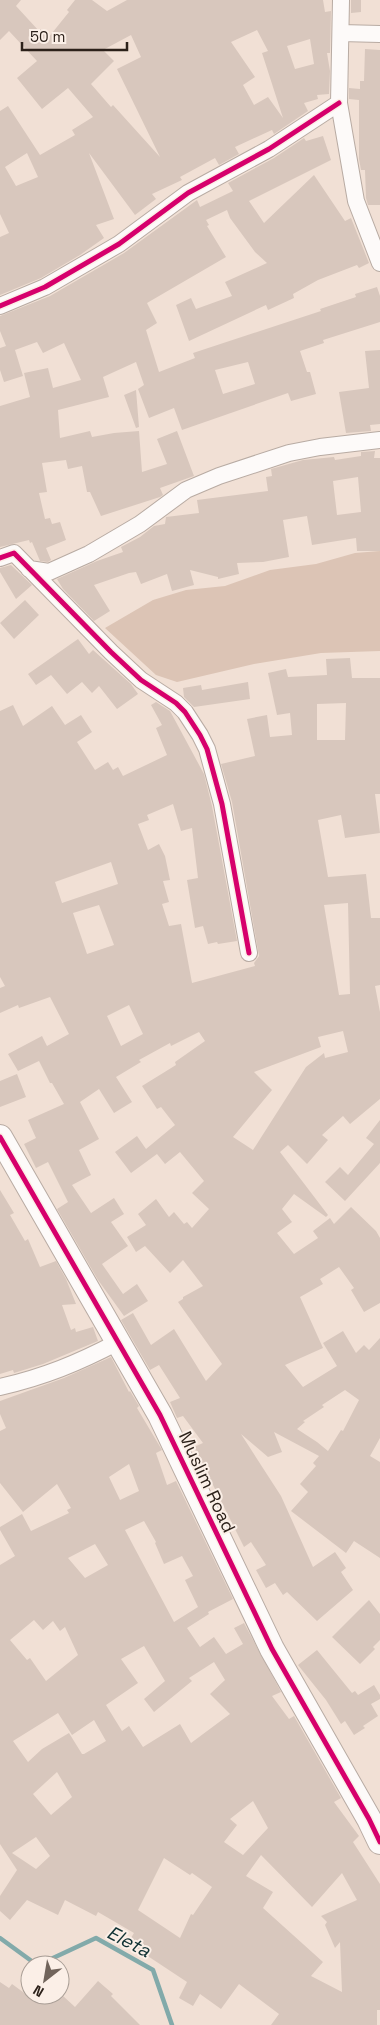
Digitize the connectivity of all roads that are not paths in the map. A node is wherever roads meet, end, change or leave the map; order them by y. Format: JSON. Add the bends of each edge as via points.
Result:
{"nodes":[{"id":1,"x":341,"y":0,"type":"edge"},
{"id":2,"x":341,"y":33,"type":"junction"},
{"id":3,"x":380,"y":34,"type":"edge"},
{"id":4,"x":339,"y":104,"type":"junction"},
{"id":5,"x":380,"y":264,"type":"edge"},
{"id":6,"x":0,"y":306,"type":"edge"},
{"id":7,"x":380,"y":440,"type":"edge"},
{"id":8,"x":0,"y":558,"type":"edge"},
{"id":9,"x":29,"y":569,"type":"junction"},
{"id":10,"x":249,"y":954,"type":"dead end"},
{"id":11,"x":0,"y":1137,"type":"edge"},
{"id":12,"x":118,"y":1342,"type":"junction"},
{"id":13,"x":0,"y":1387,"type":"edge"},
{"id":14,"x":380,"y":1842,"type":"edge"}],
"edges":[{"from":1,"to":2,"type":"street"},
{"from":2,"to":3,"type":"street"},
{"from":2,"to":4,"type":"street"},
{"from":4,"to":5,"type":"street","via":[[356,201]]},
{"from":4,"to":6,"type":"street","via":[[269,149],[188,193],[119,244],[45,288]]},
{"from":7,"to":9,"type":"street","via":[[320,447],[219,476],[186,490],[140,524],[89,554],[49,572]]},
{"from":8,"to":9,"type":"street","via":[[14,553]]},
{"from":9,"to":10,"type":"street","via":[[141,680],[181,708],[200,735],[222,804]]},
{"from":11,"to":12,"type":"street","name":"Muslim Road"},
{"from":12,"to":13,"type":"street","via":[[78,1363],[21,1384]]},
{"from":12,"to":14,"type":"street","name":"Muslim Road","via":[[160,1415],[272,1649]]}]}
